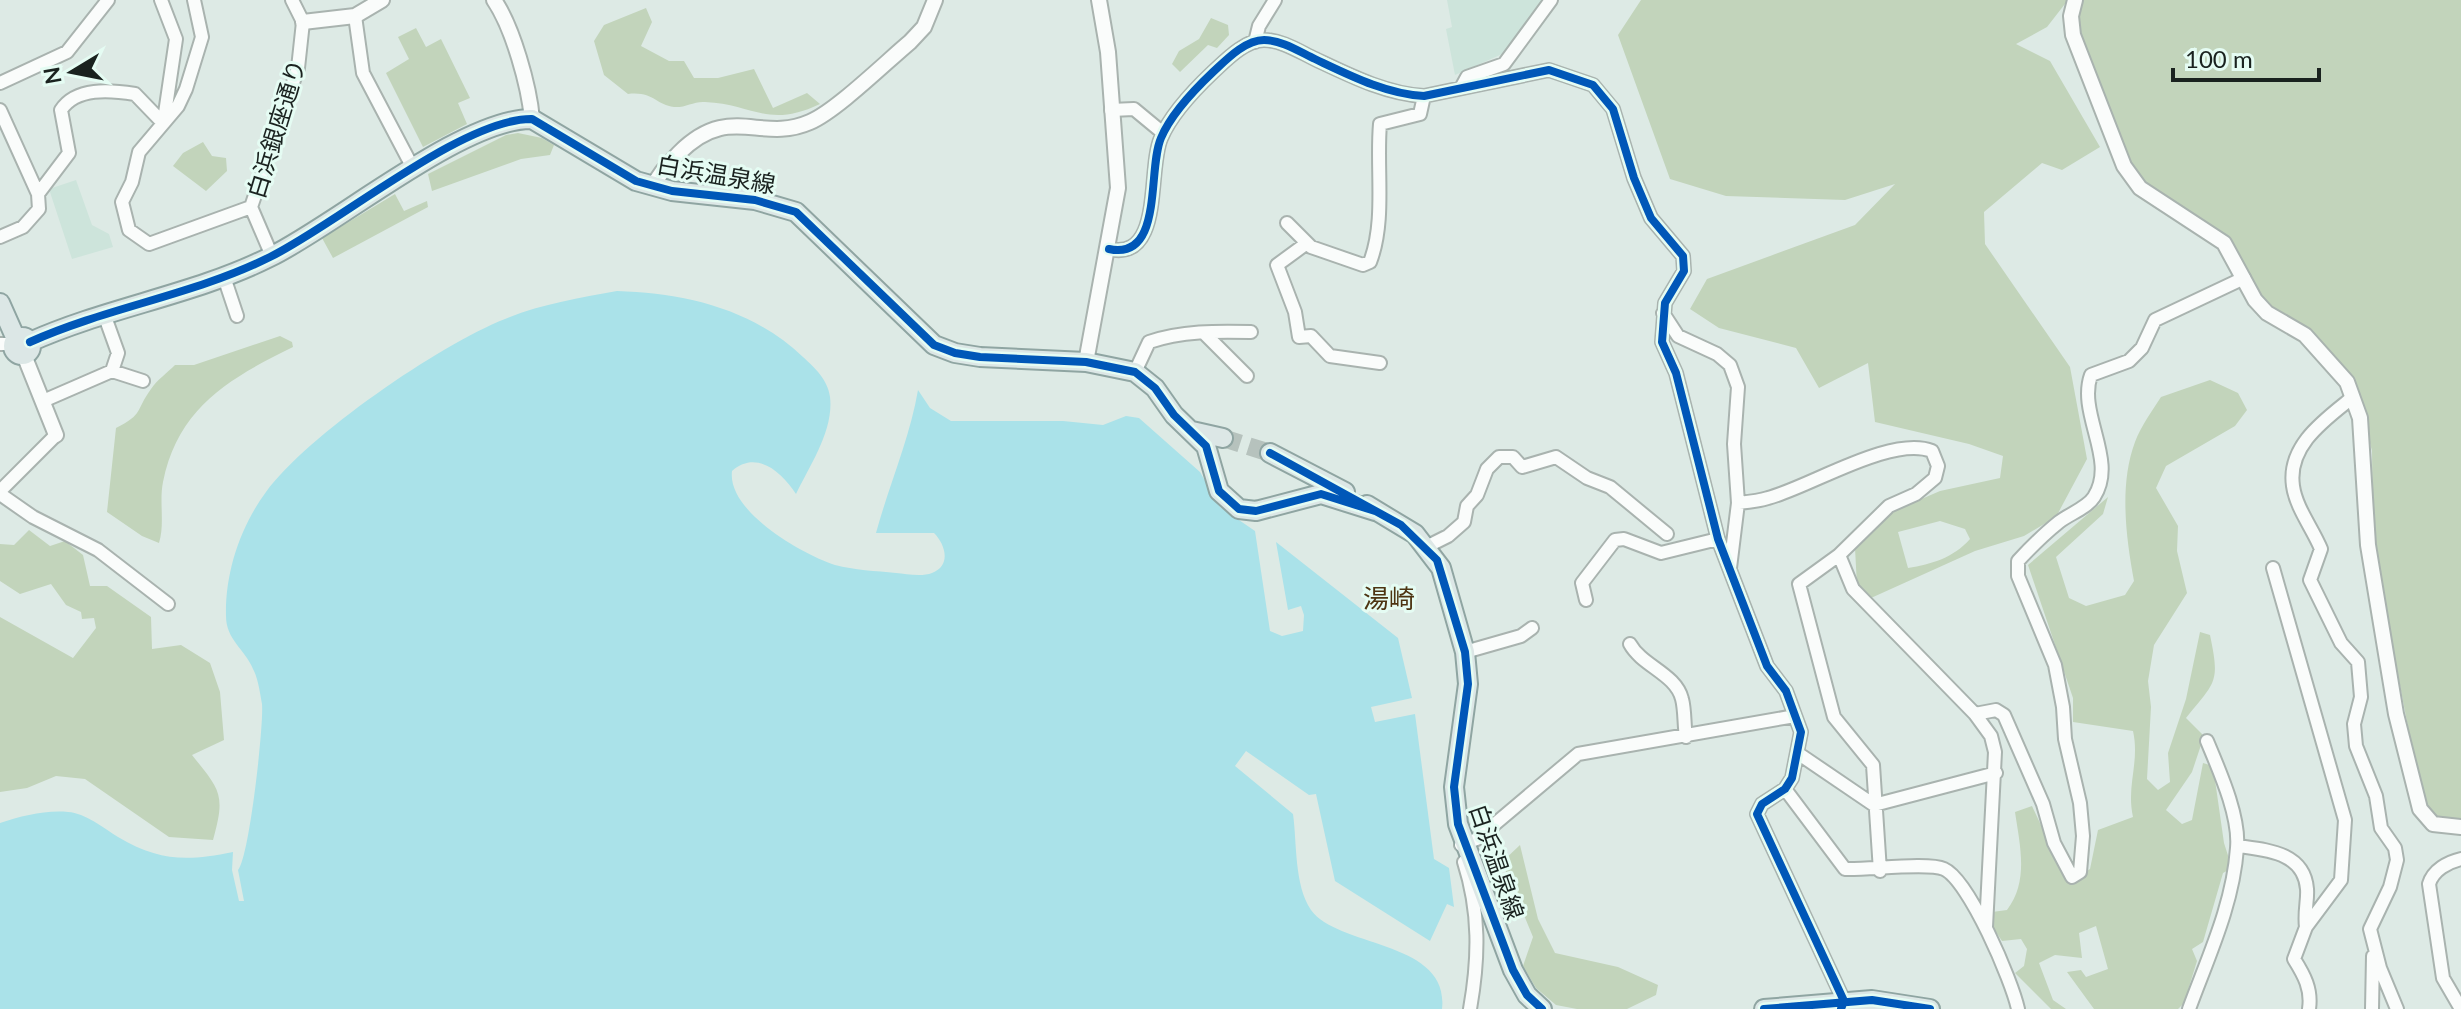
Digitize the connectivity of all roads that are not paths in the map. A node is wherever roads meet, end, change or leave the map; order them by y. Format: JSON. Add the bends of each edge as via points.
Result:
{"nodes":[{"id":1,"x":108,"y":0,"type":"edge"},
{"id":2,"x":161,"y":0,"type":"edge"},
{"id":3,"x":194,"y":0,"type":"edge"},
{"id":4,"x":494,"y":0,"type":"edge"},
{"id":5,"x":935,"y":0,"type":"edge"},
{"id":6,"x":1099,"y":0,"type":"edge"},
{"id":7,"x":1275,"y":0,"type":"edge"},
{"id":8,"x":1551,"y":0,"type":"edge"},
{"id":9,"x":2075,"y":0,"type":"edge"},
{"id":10,"x":376,"y":1,"type":"edge"},
{"id":11,"x":297,"y":2,"type":"edge"},
{"id":12,"x":355,"y":16,"type":"junction"},
{"id":13,"x":303,"y":22,"type":"junction"},
{"id":14,"x":1255,"y":42,"type":"junction"},
{"id":15,"x":0,"y":83,"type":"edge"},
{"id":16,"x":1461,"y":88,"type":"junction"},
{"id":17,"x":1424,"y":96,"type":"junction"},
{"id":18,"x":0,"y":110,"type":"edge"},
{"id":19,"x":1111,"y":110,"type":"junction"},
{"id":20,"x":532,"y":119,"type":"junction"},
{"id":21,"x":163,"y":123,"type":"junction"},
{"id":22,"x":1163,"y":133,"type":"junction"},
{"id":23,"x":414,"y":170,"type":"junction"},
{"id":24,"x":653,"y":187,"type":"junction"},
{"id":25,"x":38,"y":194,"type":"junction"},
{"id":26,"x":251,"y":207,"type":"junction"},
{"id":27,"x":1287,"y":223,"type":"dead end"},
{"id":28,"x":0,"y":237,"type":"edge"},
{"id":29,"x":1307,"y":243,"type":"junction"},
{"id":30,"x":1109,"y":249,"type":"junction"},
{"id":31,"x":272,"y":256,"type":"junction"},
{"id":32,"x":224,"y":277,"type":"junction"},
{"id":33,"x":2244,"y":278,"type":"junction"},
{"id":34,"x":0,"y":303,"type":"edge"},
{"id":35,"x":1663,"y":313,"type":"junction"},
{"id":36,"x":104,"y":314,"type":"junction"},
{"id":37,"x":237,"y":316,"type":"dead end"},
{"id":38,"x":1251,"y":332,"type":"dead end"},
{"id":39,"x":1204,"y":333,"type":"junction"},
{"id":40,"x":16,"y":346,"type":"edge"},
{"id":41,"x":1086,"y":362,"type":"junction"},
{"id":42,"x":1380,"y":363,"type":"dead end"},
{"id":43,"x":0,"y":365,"type":"edge"},
{"id":44,"x":112,"y":371,"type":"junction"},
{"id":45,"x":1135,"y":372,"type":"junction"},
{"id":46,"x":1247,"y":376,"type":"dead end"},
{"id":47,"x":143,"y":381,"type":"dead end"},
{"id":48,"x":2353,"y":397,"type":"junction"},
{"id":49,"x":43,"y":401,"type":"junction"},
{"id":50,"x":1189,"y":431,"type":"junction"},
{"id":51,"x":56,"y":435,"type":"joint"},
{"id":52,"x":1223,"y":438,"type":"tunnel mouth"},
{"id":53,"x":1270,"y":453,"type":"tunnel mouth"},
{"id":54,"x":0,"y":492,"type":"edge"},
{"id":55,"x":1738,"y":503,"type":"junction"},
{"id":56,"x":1375,"y":511,"type":"junction"},
{"id":57,"x":1667,"y":534,"type":"dead end"},
{"id":58,"x":1718,"y":539,"type":"junction"},
{"id":59,"x":1426,"y":547,"type":"junction"},
{"id":60,"x":1839,"y":555,"type":"junction"},
{"id":61,"x":2273,"y":568,"type":"dead end"},
{"id":62,"x":1730,"y":570,"type":"junction"},
{"id":63,"x":1586,"y":600,"type":"dead end"},
{"id":64,"x":168,"y":604,"type":"dead end"},
{"id":65,"x":1532,"y":628,"type":"dead end"},
{"id":66,"x":1630,"y":644,"type":"dead end"},
{"id":67,"x":1465,"y":652,"type":"junction"},
{"id":68,"x":1975,"y":714,"type":"junction"},
{"id":69,"x":1795,"y":716,"type":"junction"},
{"id":70,"x":1686,"y":737,"type":"junction"},
{"id":71,"x":2207,"y":741,"type":"dead end"},
{"id":72,"x":1799,"y":754,"type":"junction"},
{"id":73,"x":1996,"y":773,"type":"junction"},
{"id":74,"x":1785,"y":789,"type":"junction"},
{"id":75,"x":1874,"y":805,"type":"junction"},
{"id":76,"x":2461,"y":827,"type":"edge"},
{"id":77,"x":1468,"y":842,"type":"junction"},
{"id":78,"x":2238,"y":846,"type":"junction"},
{"id":79,"x":2461,"y":859,"type":"edge"},
{"id":80,"x":1880,"y":871,"type":"junction"},
{"id":81,"x":1986,"y":927,"type":"junction"},
{"id":82,"x":2306,"y":927,"type":"junction"},
{"id":83,"x":2374,"y":949,"type":"junction"},
{"id":84,"x":1843,"y":1005,"type":"edge"},
{"id":85,"x":1470,"y":1009,"type":"edge"},
{"id":86,"x":1542,"y":1009,"type":"edge"},
{"id":87,"x":1764,"y":1009,"type":"edge"},
{"id":88,"x":1930,"y":1009,"type":"edge"},
{"id":89,"x":2018,"y":1009,"type":"edge"},
{"id":90,"x":2189,"y":1009,"type":"edge"},
{"id":91,"x":2309,"y":1009,"type":"edge"},
{"id":92,"x":2372,"y":1009,"type":"edge"},
{"id":93,"x":2397,"y":1009,"type":"edge"},
{"id":94,"x":2461,"y":1009,"type":"edge"}],
"edges":[{"from":1,"to":15,"type":"street","via":[[67,52]]},
{"from":2,"to":21,"type":"street","via":[[176,39]]},
{"from":3,"to":21,"type":"street","via":[[202,37],[182,98]]},
{"from":4,"to":20,"type":"street","via":[[528,93]]},
{"from":5,"to":24,"type":"street","via":[[924,27],[910,42],[813,121],[784,127],[719,126],[701,133]]},
{"from":6,"to":19,"type":"street"},
{"from":7,"to":14,"type":"street"},
{"from":8,"to":16,"type":"street","via":[[1504,64],[1467,77]]},
{"from":9,"to":33,"type":"street","via":[[2073,35],[2124,166],[2153,198],[2224,243]]},
{"from":10,"to":12,"type":"street"},
{"from":11,"to":13,"type":"street"},
{"from":12,"to":13,"type":"street"},
{"from":12,"to":23,"type":"street","via":[[363,73]]},
{"from":13,"to":26,"type":"street","name":"白浜銀座通り","via":[[298,68]]},
{"from":14,"to":17,"type":"street","via":[[1288,46],[1386,89]]},
{"from":14,"to":22,"type":"street","via":[[1213,72]]},
{"from":16,"to":17,"type":"street"},
{"from":16,"to":35,"type":"street","via":[[1549,70],[1585,81],[1603,94],[1619,124],[1651,218],[1683,256],[1684,271]]},
{"from":17,"to":29,"type":"street","via":[[1420,114],[1380,124],[1379,233],[1370,262],[1363,265]]},
{"from":18,"to":25,"type":"street"},
{"from":19,"to":22,"type":"street","via":[[1134,109]]},
{"from":19,"to":30,"type":"street","via":[[1118,188]]},
{"from":20,"to":23,"type":"main road","via":[[478,134]]},
{"from":20,"to":24,"type":"main road","name":"白浜温泉線","via":[[610,169]]},
{"from":21,"to":25,"type":"street","via":[[135,94],[68,98],[61,110],[69,153]]},
{"from":21,"to":26,"type":"street","via":[[139,152],[122,202],[129,230],[149,244]]},
{"from":22,"to":30,"type":"street","via":[[1153,164],[1145,231],[1133,246]]},
{"from":23,"to":31,"type":"main road"},
{"from":24,"to":41,"type":"main road","name":"白浜温泉線","via":[[755,200],[796,212],[924,336],[944,349],[980,357]]},
{"from":25,"to":28,"type":"street","via":[[39,209],[23,227]]},
{"from":26,"to":31,"type":"street","name":"白浜銀座通り"},
{"from":27,"to":29,"type":"street"},
{"from":29,"to":42,"type":"street","via":[[1277,265],[1299,337],[1311,336],[1330,356]]},
{"from":30,"to":41,"type":"street"},
{"from":31,"to":32,"type":"main road"},
{"from":32,"to":36,"type":"main road"},
{"from":32,"to":37,"type":"street"},
{"from":33,"to":48,"type":"street","via":[[2267,313],[2305,335],[2338,368]]},
{"from":33,"to":68,"type":"street","via":[[2155,320],[2142,348],[2129,361],[2091,375],[2087,398],[2099,485],[2093,499],[2060,521],[2018,561],[2018,576],[2055,665],[2080,803],[2080,872],[2072,877],[2054,843],[2004,715],[1996,710]]},
{"from":34,"to":40,"type":"main road"},
{"from":35,"to":55,"type":"street","via":[[1678,336],[1730,365],[1738,387]]},
{"from":35,"to":58,"type":"street","via":[[1662,342],[1676,373]]},
{"from":36,"to":40,"type":"main road"},
{"from":36,"to":44,"type":"street","via":[[118,353]]},
{"from":38,"to":39,"type":"street"},
{"from":39,"to":45,"type":"street","via":[[1149,342]]},
{"from":39,"to":46,"type":"street"},
{"from":40,"to":43,"type":"main road"},
{"from":40,"to":49,"type":"street"},
{"from":41,"to":45,"type":"main road","name":"白浜温泉線"},
{"from":44,"to":47,"type":"street"},
{"from":44,"to":49,"type":"street"},
{"from":45,"to":50,"type":"main road","name":"白浜温泉線"},
{"from":48,"to":76,"type":"street","via":[[2360,418],[2368,545],[2396,714],[2420,809],[2433,824]]},
{"from":48,"to":83,"type":"street","via":[[2311,432],[2294,465],[2293,486],[2321,549],[2310,580],[2341,643],[2358,662],[2356,746],[2376,796],[2381,828],[2395,848],[2397,868],[2370,929]]},
{"from":49,"to":51,"type":"street"},
{"from":50,"to":52,"type":"main road"},
{"from":50,"to":56,"type":"main road","name":"白浜温泉線","via":[[1206,446],[1224,498],[1239,509],[1256,511],[1321,494]]},
{"from":51,"to":54,"type":"street"},
{"from":53,"to":56,"type":"main road","name":"白浜温泉線"},
{"from":54,"to":64,"type":"street","via":[[33,517],[98,550]]},
{"from":55,"to":60,"type":"street","via":[[1770,498],[1858,461],[1921,447],[1932,451],[1938,466],[1935,478],[1889,506]]},
{"from":55,"to":62,"type":"street"},
{"from":56,"to":59,"type":"main road","name":"白浜温泉線"},
{"from":57,"to":59,"type":"street","via":[[1610,487],[1556,457],[1522,467],[1513,457],[1499,457],[1467,506],[1464,522]]},
{"from":58,"to":62,"type":"street"},
{"from":58,"to":63,"type":"street","via":[[1661,553],[1615,540],[1582,583]]},
{"from":59,"to":67,"type":"main road","name":"白浜温泉線","via":[[1441,568]]},
{"from":60,"to":68,"type":"street","via":[[1853,589]]},
{"from":60,"to":75,"type":"street","via":[[1799,584],[1834,717],[1873,765]]},
{"from":61,"to":82,"type":"street","via":[[2345,820],[2341,880]]},
{"from":62,"to":69,"type":"street","via":[[1767,666],[1786,691]]},
{"from":65,"to":67,"type":"street"},
{"from":66,"to":70,"type":"street","via":[[1682,697]]},
{"from":67,"to":77,"type":"main road","name":"白浜温泉線","via":[[1467,708],[1454,805]]},
{"from":68,"to":73,"type":"street","via":[[1991,736]]},
{"from":69,"to":70,"type":"street"},
{"from":69,"to":72,"type":"street","via":[[1801,732]]},
{"from":70,"to":77,"type":"street","via":[[1578,754]]},
{"from":71,"to":78,"type":"street","via":[[2226,788]]},
{"from":72,"to":74,"type":"street"},
{"from":72,"to":75,"type":"street"},
{"from":73,"to":75,"type":"street"},
{"from":73,"to":81,"type":"street"},
{"from":74,"to":80,"type":"street","via":[[1845,869]]},
{"from":74,"to":84,"type":"street","via":[[1762,804],[1757,814]]},
{"from":75,"to":80,"type":"street"},
{"from":77,"to":85,"type":"street","via":[[1461,845],[1461,854],[1476,906],[1478,944]]},
{"from":77,"to":86,"type":"main road","name":"白浜温泉線","via":[[1513,970]]},
{"from":78,"to":82,"type":"street","via":[[2291,857],[2308,890],[2303,906]]},
{"from":78,"to":90,"type":"street","via":[[2220,931]]},
{"from":79,"to":94,"type":"street","via":[[2441,868],[2429,884],[2443,978]]},
{"from":80,"to":81,"type":"street","via":[[1945,869],[1960,881]]},
{"from":81,"to":89,"type":"street","via":[[2000,951]]},
{"from":82,"to":91,"type":"street","via":[[2294,959],[2311,996]]},
{"from":83,"to":92,"type":"street"},
{"from":83,"to":93,"type":"street"},
{"from":84,"to":87,"type":"main road"},
{"from":84,"to":88,"type":"main road","via":[[1895,1001]]}]}
